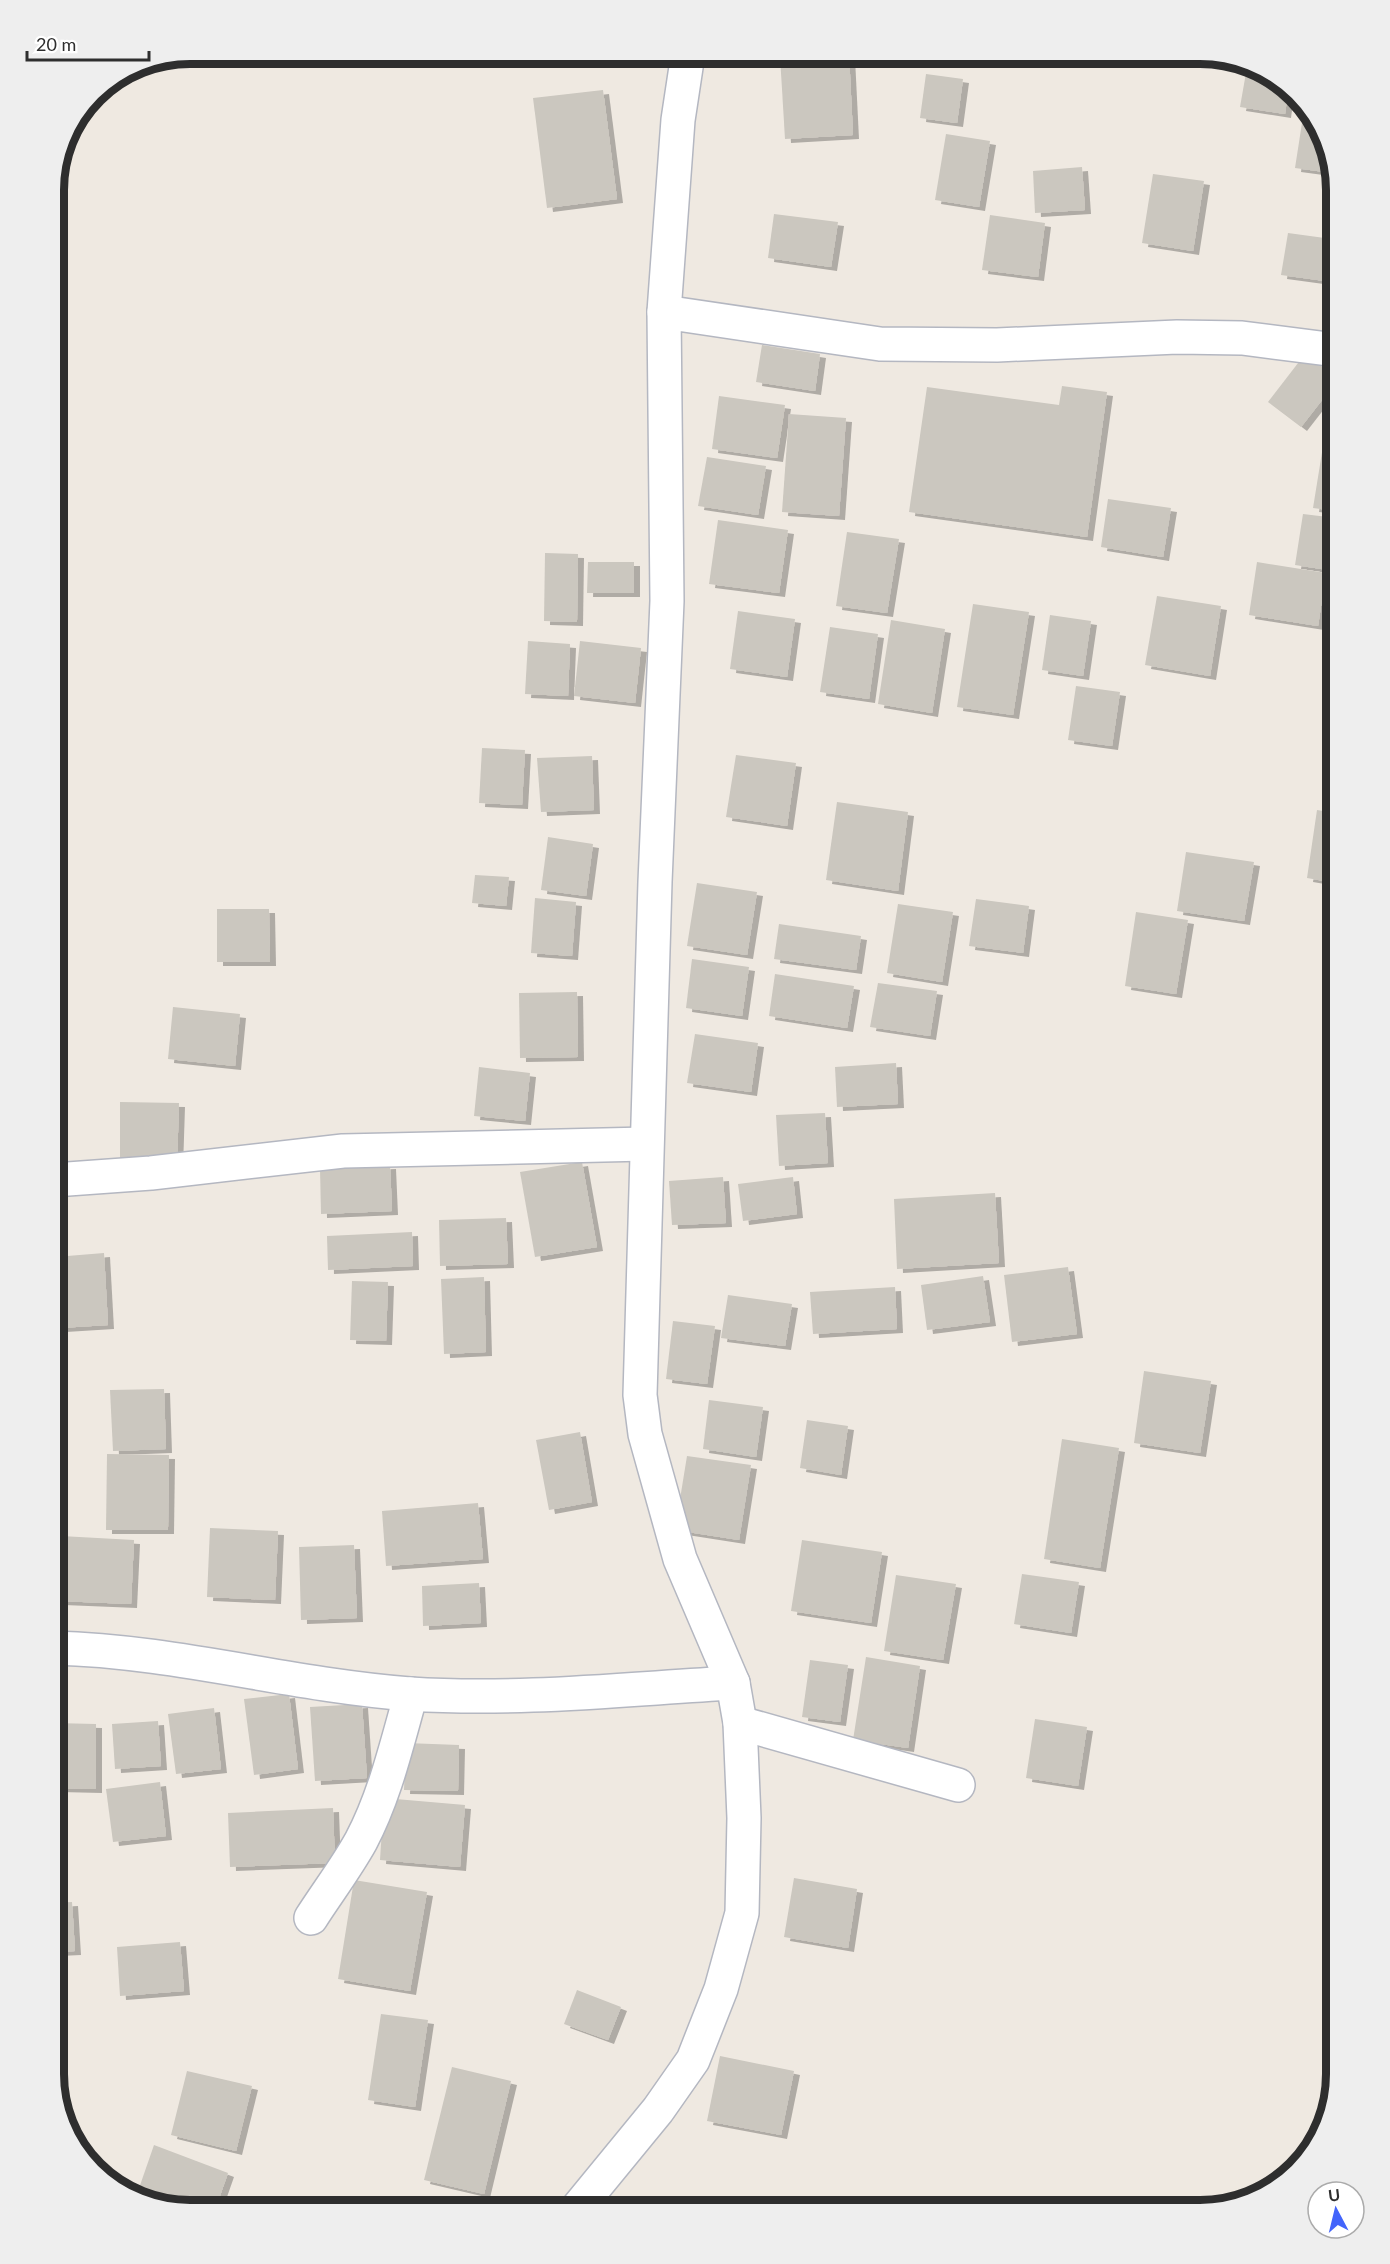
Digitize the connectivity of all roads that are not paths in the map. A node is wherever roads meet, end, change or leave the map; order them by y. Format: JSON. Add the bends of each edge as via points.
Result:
{"nodes":[{"id":1,"x":686,"y":65,"type":"edge"},
{"id":2,"x":664,"y":312,"type":"junction"},
{"id":3,"x":1325,"y":349,"type":"edge"},
{"id":4,"x":646,"y":1144,"type":"junction"},
{"id":5,"x":64,"y":1179,"type":"edge"},
{"id":6,"x":64,"y":1648,"type":"edge"},
{"id":7,"x":733,"y":1683,"type":"junction"},
{"id":8,"x":411,"y":1694,"type":"junction"},
{"id":9,"x":740,"y":1722,"type":"junction"},
{"id":10,"x":958,"y":1785,"type":"dead end"},
{"id":11,"x":311,"y":1918,"type":"dead end"},
{"id":12,"x":585,"y":2199,"type":"edge"}],
"edges":[{"from":1,"to":2,"type":"street","via":[[678,120]]},
{"from":2,"to":3,"type":"street","via":[[880,344],[998,345],[1177,337],[1242,338]]},
{"from":2,"to":4,"type":"street","via":[[668,601]]},
{"from":4,"to":5,"type":"street","via":[[343,1151]]},
{"from":4,"to":7,"type":"street","via":[[640,1395],[645,1434],[680,1559]]},
{"from":6,"to":8,"type":"street","via":[[110,1649]]},
{"from":7,"to":8,"type":"street","via":[[532,1694]]},
{"from":7,"to":9,"type":"street"},
{"from":8,"to":11,"type":"street","via":[[372,1817]]},
{"from":9,"to":10,"type":"street"},
{"from":9,"to":12,"type":"street","via":[[742,1913],[721,1989],[693,2060],[658,2110]]}]}
